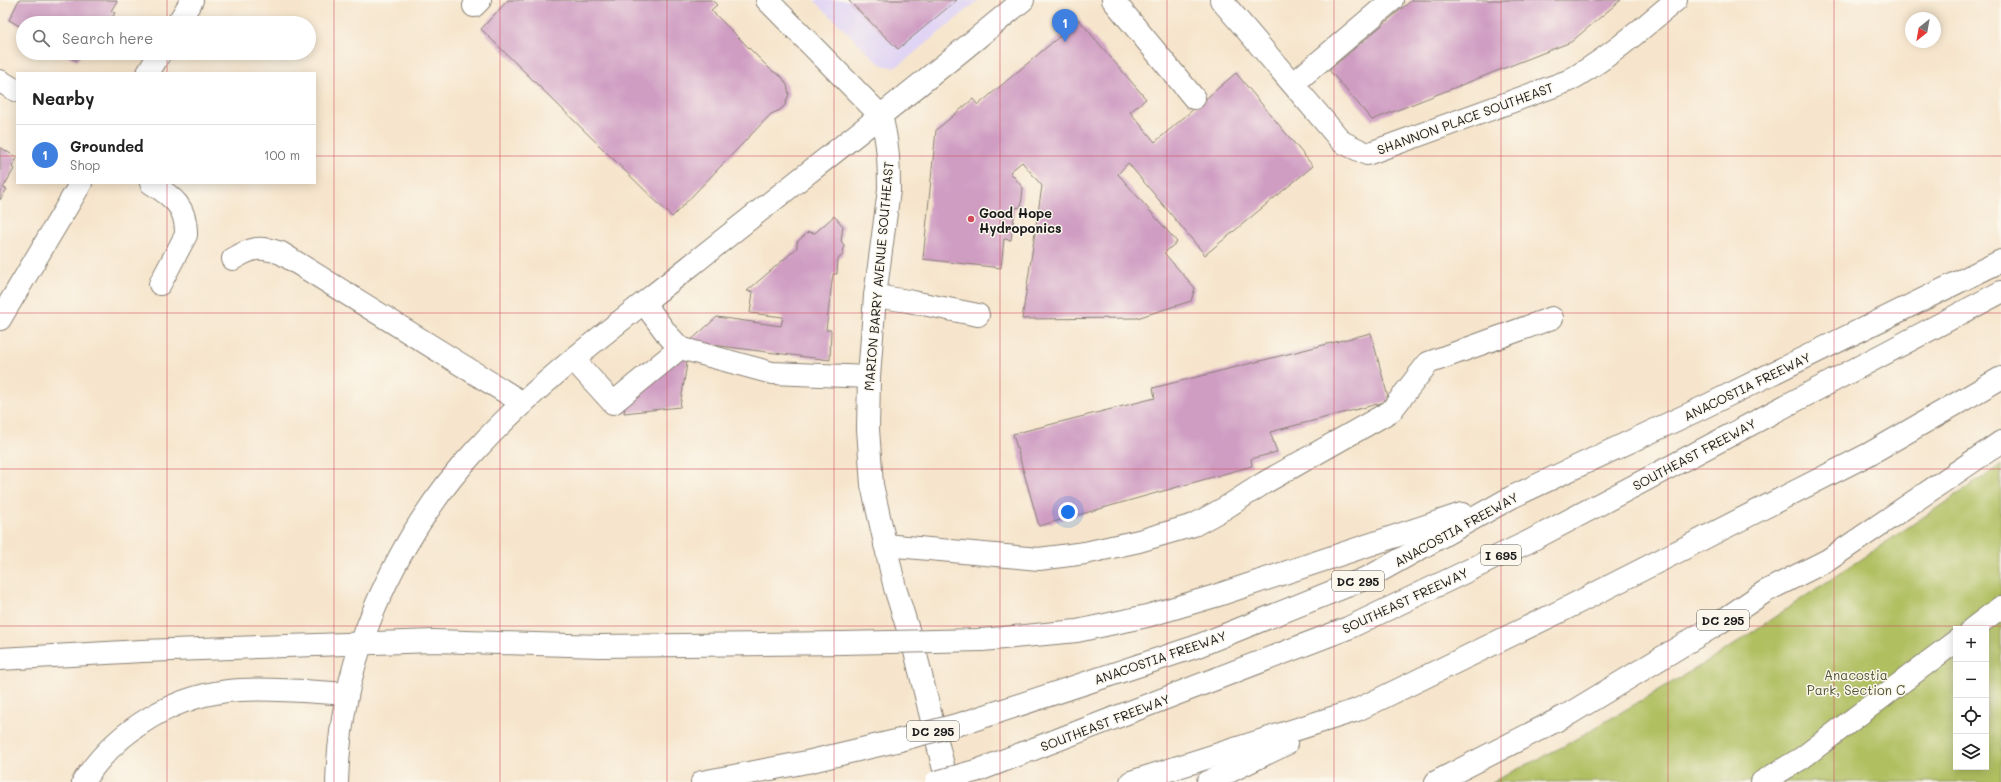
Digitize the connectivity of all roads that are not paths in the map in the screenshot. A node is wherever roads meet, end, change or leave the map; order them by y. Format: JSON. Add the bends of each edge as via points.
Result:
{"nodes":[{"id":1,"x":192,"y":0,"type":"edge"},
{"id":2,"x":767,"y":0,"type":"edge"},
{"id":3,"x":1023,"y":0,"type":"edge"},
{"id":4,"x":1113,"y":0,"type":"edge"},
{"id":5,"x":1221,"y":0,"type":"edge"},
{"id":6,"x":1392,"y":0,"type":"edge"},
{"id":7,"x":1676,"y":0,"type":"edge"},
{"id":8,"x":182,"y":16,"type":"edge"},
{"id":9,"x":156,"y":60,"type":"edge"},
{"id":10,"x":149,"y":72,"type":"edge"},
{"id":11,"x":0,"y":81,"type":"edge"},
{"id":12,"x":1293,"y":84,"type":"junction"},
{"id":13,"x":16,"y":90,"type":"edge"},
{"id":14,"x":1194,"y":98,"type":"dead end"},
{"id":15,"x":881,"y":116,"type":"junction"},
{"id":16,"x":80,"y":184,"type":"edge"},
{"id":17,"x":153,"y":184,"type":"edge"},
{"id":18,"x":233,"y":259,"type":"dead end"},
{"id":19,"x":2001,"y":261,"type":"edge"},
{"id":20,"x":160,"y":284,"type":"dead end"},
{"id":21,"x":2001,"y":292,"type":"edge"},
{"id":22,"x":874,"y":296,"type":"junction"},
{"id":23,"x":644,"y":303,"type":"junction"},
{"id":24,"x":3,"y":309,"type":"edge"},
{"id":25,"x":978,"y":315,"type":"dead end"},
{"id":26,"x":1552,"y":318,"type":"dead end"},
{"id":27,"x":680,"y":348,"type":"junction"},
{"id":28,"x":574,"y":360,"type":"junction"},
{"id":29,"x":869,"y":377,"type":"junction"},
{"id":30,"x":2001,"y":378,"type":"edge"},
{"id":31,"x":523,"y":403,"type":"junction"},
{"id":32,"x":2001,"y":442,"type":"edge"},
{"id":33,"x":1512,"y":497,"type":"junction"},
{"id":34,"x":885,"y":545,"type":"junction"},
{"id":35,"x":2001,"y":607,"type":"edge"},
{"id":36,"x":1976,"y":626,"type":"edge"},
{"id":37,"x":1953,"y":643,"type":"edge"},
{"id":38,"x":361,"y":644,"type":"junction"},
{"id":39,"x":0,"y":659,"type":"edge"},
{"id":40,"x":347,"y":694,"type":"junction"},
{"id":41,"x":1357,"y":710,"type":"junction"},
{"id":42,"x":85,"y":779,"type":"edge"},
{"id":43,"x":337,"y":782,"type":"edge"},
{"id":44,"x":702,"y":782,"type":"edge"},
{"id":45,"x":936,"y":782,"type":"edge"},
{"id":46,"x":946,"y":782,"type":"edge"},
{"id":47,"x":1131,"y":782,"type":"edge"},
{"id":48,"x":1208,"y":782,"type":"edge"},
{"id":49,"x":1436,"y":782,"type":"edge"},
{"id":50,"x":1762,"y":782,"type":"edge"}],
"edges":[{"from":1,"to":8,"type":"main road"},
{"from":2,"to":15,"type":"main road"},
{"from":3,"to":15,"type":"main road"},
{"from":4,"to":14,"type":"main road"},
{"from":5,"to":12,"type":"main road","name":"SHANNON PLACE SOUTHEAST"},
{"from":6,"to":12,"type":"main road"},
{"from":7,"to":12,"type":"main road","name":"SHANNON PLACE SOUTHEAST","via":[[1615,51],[1568,81],[1367,154],[1342,142]]},
{"from":9,"to":10,"type":"main road"},
{"from":11,"to":13,"type":"main road"},
{"from":15,"to":22,"type":"main road","name":"MARION BARRY AVENUE SOUTHEAST","via":[[889,158],[888,190]]},
{"from":15,"to":23,"type":"main road"},
{"from":16,"to":24,"type":"main road"},
{"from":17,"to":20,"type":"main road","via":[[171,196],[184,215],[186,226],[186,235]]},
{"from":18,"to":31,"type":"main road","via":[[249,250],[265,248],[281,254]]},
{"from":19,"to":33,"type":"main road","name":"ANACOSTIA FREEWAY","number":"DC 295","via":[[1704,407]]},
{"from":21,"to":45,"type":"main road","name":"SOUTHEAST FREEWAY","number":"I 695","bridge":true,"via":[[1528,542],[1348,628],[979,770]]},
{"from":22,"to":25,"type":"main road"},
{"from":22,"to":29,"type":"main road","name":"MARION BARRY AVENUE SOUTHEAST"},
{"from":23,"to":27,"type":"main road"},
{"from":23,"to":28,"type":"main road"},
{"from":26,"to":34,"type":"main road","via":[[1428,363],[1391,411],[1194,524],[1131,543],[1085,553],[1038,559]]},
{"from":27,"to":28,"type":"main road","via":[[613,403]]},
{"from":27,"to":29,"type":"main road","via":[[772,373]]},
{"from":28,"to":31,"type":"main road"},
{"from":29,"to":34,"type":"main road","name":"MARION BARRY AVENUE SOUTHEAST","via":[[868,429],[872,485]]},
{"from":30,"to":41,"type":"main road","via":[[1862,458],[1563,610]]},
{"from":31,"to":38,"type":"main road","via":[[458,470],[424,518],[398,561]]},
{"from":32,"to":49,"type":"main road","number":"DC 295","via":[[1828,560],[1766,591],[1706,631],[1569,714]]},
{"from":33,"to":38,"type":"main road","bridge":true,"via":[[1215,596],[1147,616],[1077,631],[982,640],[842,643],[600,646],[434,641]]},
{"from":33,"to":44,"type":"main road","name":"ANACOSTIA FREEWAY","number":"DC 295","bridge":true,"via":[[1369,577],[1195,647],[967,722],[807,762]]},
{"from":34,"to":46,"type":"main road","name":"MARION BARRY AVENUE SOUTHEAST","via":[[895,588],[916,655]]},
{"from":35,"to":36,"type":"main road"},
{"from":37,"to":50,"type":"main road","via":[[1802,758]]},
{"from":38,"to":39,"type":"main road","via":[[142,651]]},
{"from":38,"to":40,"type":"main road"},
{"from":40,"to":42,"type":"main road","via":[[241,690],[223,691],[187,700],[158,713],[132,729],[107,751]]},
{"from":40,"to":43,"type":"main road","via":[[338,748]]},
{"from":41,"to":47,"type":"main road"},
{"from":41,"to":48,"type":"main road"}]}
